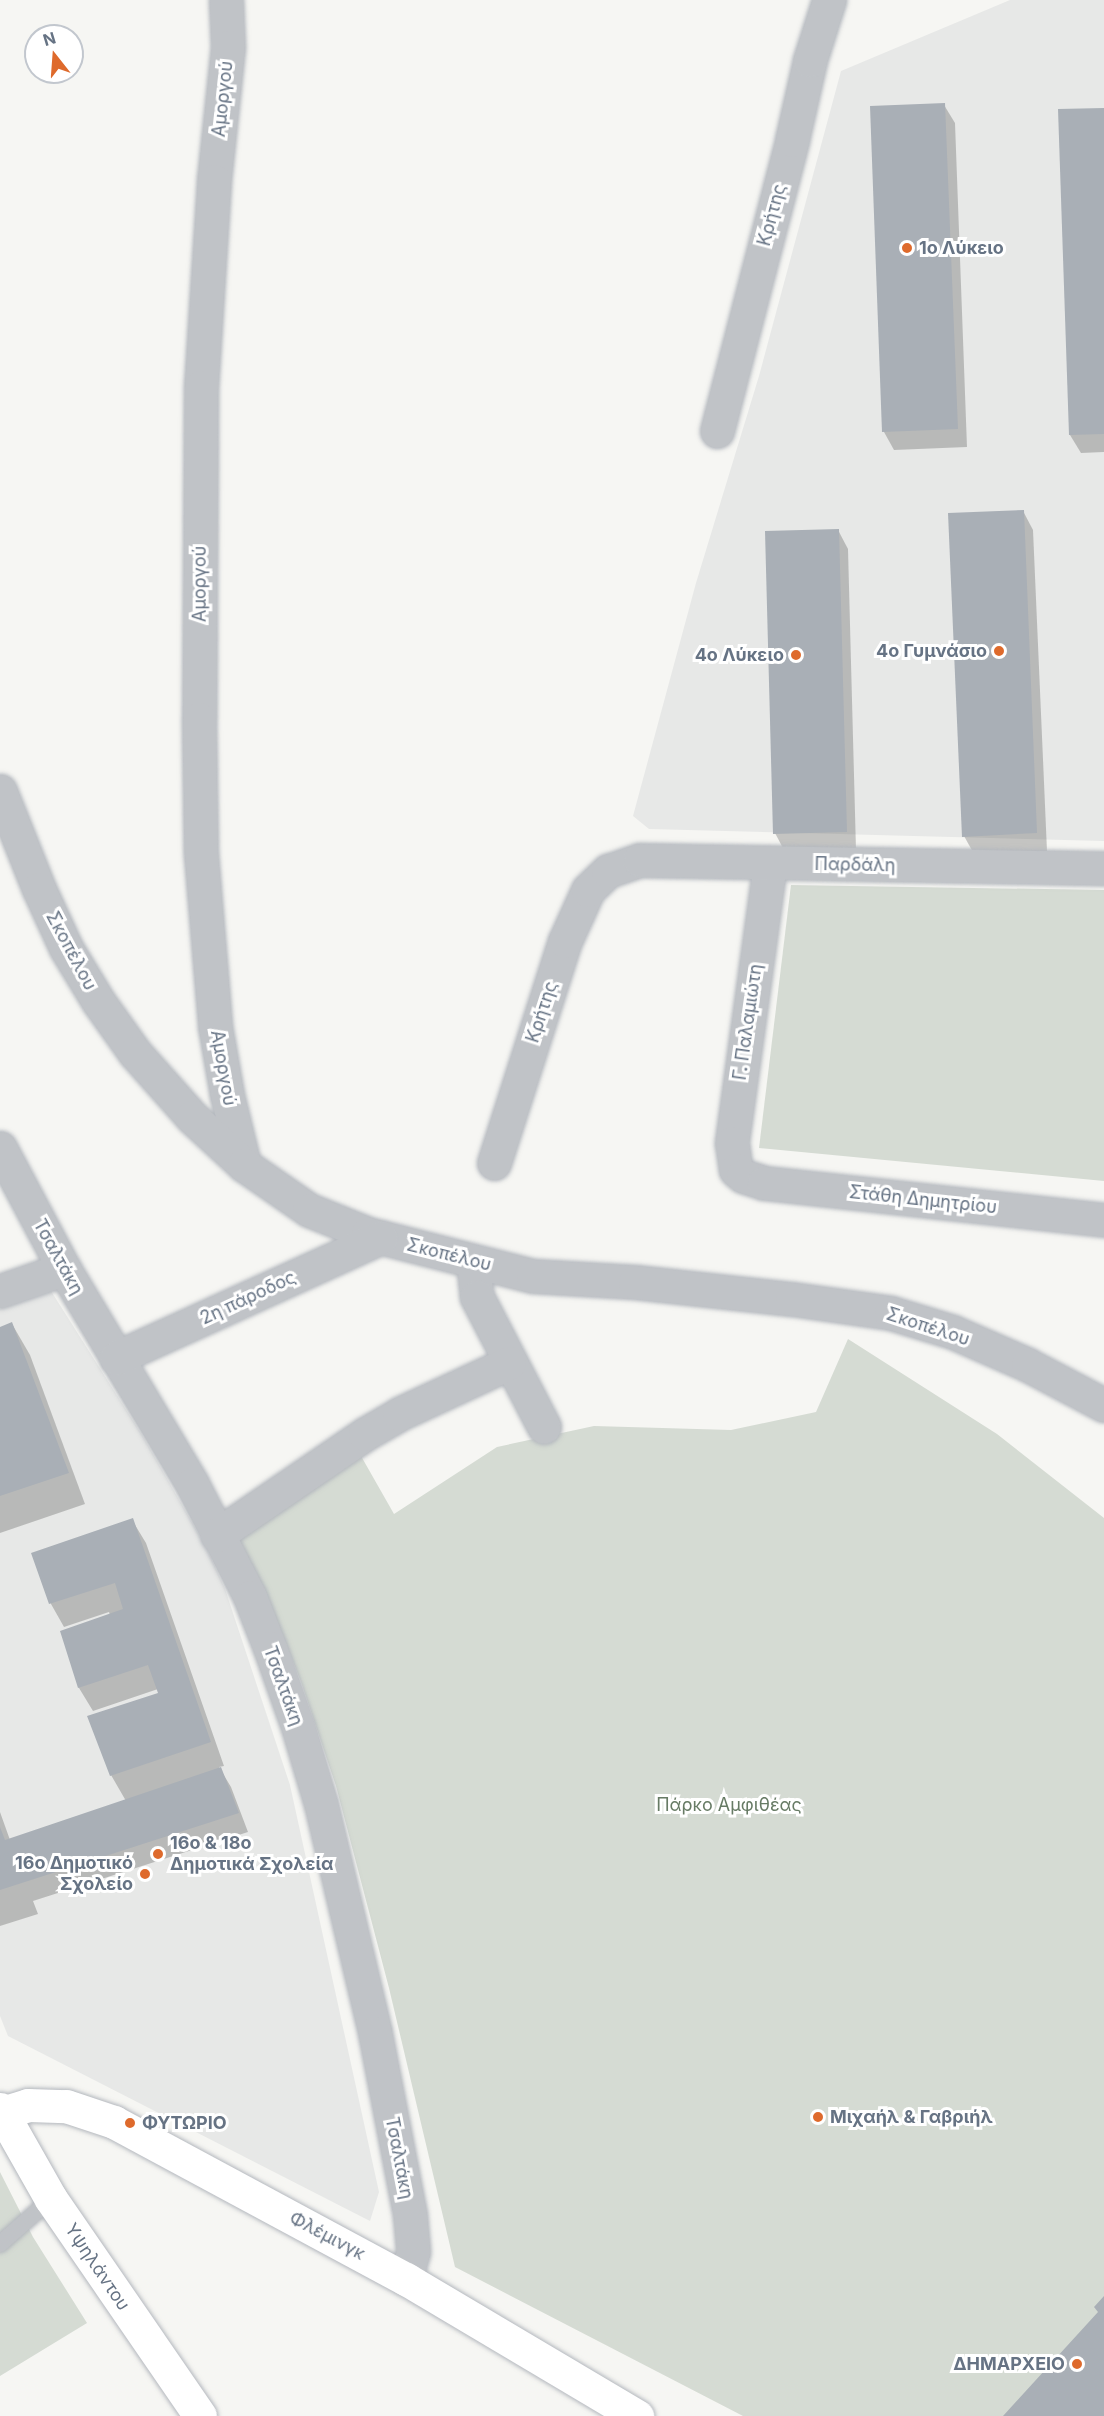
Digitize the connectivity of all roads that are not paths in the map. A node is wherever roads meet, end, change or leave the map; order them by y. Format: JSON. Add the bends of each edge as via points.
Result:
{"nodes":[{"id":1,"x":226,"y":0,"type":"edge"},
{"id":2,"x":829,"y":0,"type":"edge"},
{"id":3,"x":717,"y":431,"type":"dead end"},
{"id":4,"x":0,"y":791,"type":"edge"},
{"id":5,"x":770,"y":864,"type":"junction"},
{"id":6,"x":1104,"y":868,"type":"edge"},
{"id":7,"x":608,"y":871,"type":"joint"},
{"id":8,"x":0,"y":1148,"type":"edge"},
{"id":9,"x":494,"y":1163,"type":"dead end"},
{"id":10,"x":244,"y":1165,"type":"junction"},
{"id":11,"x":743,"y":1176,"type":"joint"},
{"id":12,"x":1104,"y":1220,"type":"edge"},
{"id":13,"x":381,"y":1237,"type":"junction"},
{"id":14,"x":473,"y":1261,"type":"junction"},
{"id":15,"x":64,"y":1269,"type":"junction"},
{"id":16,"x":0,"y":1292,"type":"edge"},
{"id":17,"x":116,"y":1358,"type":"junction"},
{"id":18,"x":509,"y":1363,"type":"junction"},
{"id":19,"x":1104,"y":1405,"type":"edge"},
{"id":20,"x":544,"y":1427,"type":"dead end"},
{"id":21,"x":218,"y":1535,"type":"junction"},
{"id":22,"x":1,"y":2111,"type":"edge"},
{"id":23,"x":51,"y":2199,"type":"junction"},
{"id":24,"x":0,"y":2244,"type":"edge"},
{"id":25,"x":406,"y":2279,"type":"junction"},
{"id":26,"x":200,"y":2416,"type":"edge"},
{"id":27,"x":637,"y":2416,"type":"edge"}],
"edges":[{"from":1,"to":10,"type":"street","name":"Αμοργού","via":[[228,47],[214,181],[201,387],[199,741],[201,854],[214,1015],[226,1095]]},
{"from":2,"to":3,"type":"street","name":"Κρήτης","via":[[810,60]]},
{"from":4,"to":10,"type":"street","name":"Σκοπέλου","via":[[66,948],[98,1001],[163,1086]]},
{"from":5,"to":6,"type":"street","name":"Παρδάλη"},
{"from":5,"to":7,"type":"street","name":"Παρδάλη","via":[[640,860]]},
{"from":5,"to":11,"type":"street","name":"Γ. Παλαμιώτη","via":[[732,1143],[736,1170]]},
{"from":7,"to":9,"type":"street","name":"Κρήτης","via":[[588,890],[565,941]]},
{"from":8,"to":15,"type":"street","name":"Τσαλτάκη"},
{"from":10,"to":13,"type":"street","name":"Σκοπέλου","via":[[309,1210]]},
{"from":11,"to":12,"type":"street","name":"Στάθη Δημητρίου","via":[[764,1184]]},
{"from":13,"to":14,"type":"street","name":"Σκοπέλου"},
{"from":13,"to":17,"type":"street","name":"2η πάροδος"},
{"from":14,"to":18,"type":"street","via":[[477,1297]]},
{"from":14,"to":19,"type":"street","name":"Σκοπέλου","via":[[533,1276],[635,1282],[891,1313],[953,1332]]},
{"from":15,"to":16,"type":"street"},
{"from":15,"to":17,"type":"street","name":"Τσαλτάκη"},
{"from":17,"to":21,"type":"street","name":"Τσαλτάκη","via":[[164,1434]]},
{"from":18,"to":20,"type":"street"},
{"from":18,"to":21,"type":"street","via":[[365,1434]]},
{"from":21,"to":25,"type":"street","name":"Τσαλτάκη","via":[[258,1618],[321,1804],[375,2033],[410,2215],[413,2252]]},
{"from":22,"to":23,"type":"main road","name":"Υψηλάντου"},
{"from":22,"to":25,"type":"main road","name":"Φλέμινγκ","via":[[28,2105],[66,2106],[114,2122]]},
{"from":23,"to":24,"type":"lane"},
{"from":23,"to":26,"type":"main road","name":"Υψηλάντου"},
{"from":25,"to":27,"type":"main road","name":"Φλέμινγκ"}]}
